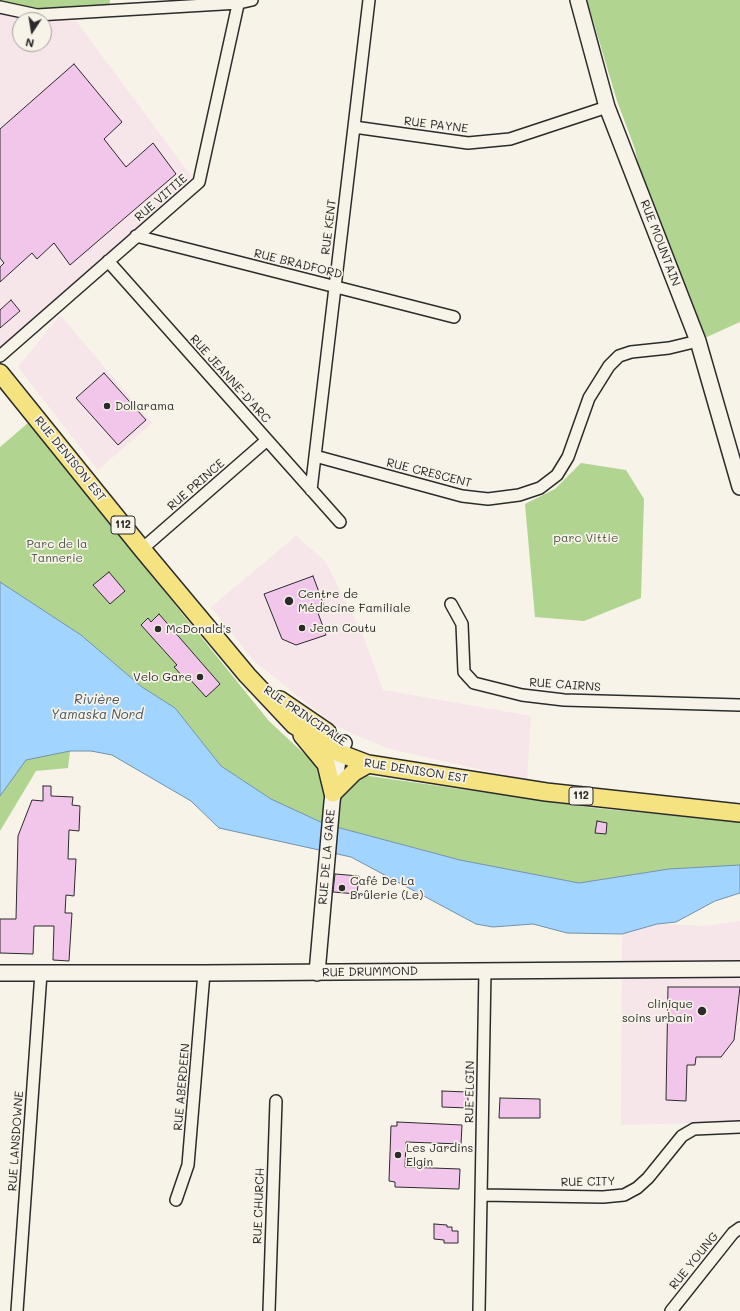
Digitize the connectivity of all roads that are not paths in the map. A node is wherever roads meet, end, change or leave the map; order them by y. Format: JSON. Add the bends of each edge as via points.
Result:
{"nodes":[{"id":1,"x":252,"y":0,"type":"edge"},
{"id":2,"x":368,"y":0,"type":"edge"},
{"id":3,"x":578,"y":0,"type":"edge"},
{"id":4,"x":239,"y":1,"type":"edge"},
{"id":5,"x":0,"y":7,"type":"edge"},
{"id":6,"x":607,"y":107,"type":"junction"},
{"id":7,"x":354,"y":127,"type":"junction"},
{"id":8,"x":136,"y":236,"type":"junction"},
{"id":9,"x":108,"y":261,"type":"junction"},
{"id":10,"x":335,"y":287,"type":"junction"},
{"id":11,"x":454,"y":317,"type":"dead end"},
{"id":12,"x":698,"y":341,"type":"junction"},
{"id":13,"x":0,"y":356,"type":"edge"},
{"id":14,"x":0,"y":373,"type":"edge"},
{"id":15,"x":267,"y":440,"type":"junction"},
{"id":16,"x":315,"y":456,"type":"junction"},
{"id":17,"x":740,"y":487,"type":"edge"},
{"id":18,"x":311,"y":490,"type":"junction"},
{"id":19,"x":340,"y":522,"type":"dead end"},
{"id":20,"x":142,"y":549,"type":"junction"},
{"id":21,"x":451,"y":604,"type":"dead end"},
{"id":22,"x":255,"y":682,"type":"junction"},
{"id":23,"x":740,"y":705,"type":"edge"},
{"id":24,"x":294,"y":725,"type":"junction"},
{"id":25,"x":341,"y":748,"type":"junction"},
{"id":26,"x":368,"y":764,"type":"junction"},
{"id":27,"x":423,"y":772,"type":"junction"},
{"id":28,"x":333,"y":798,"type":"junction"},
{"id":29,"x":740,"y":813,"type":"edge"},
{"id":30,"x":740,"y":969,"type":"edge"},
{"id":31,"x":485,"y":970,"type":"junction"},
{"id":32,"x":42,"y":972,"type":"junction"},
{"id":33,"x":0,"y":973,"type":"edge"},
{"id":34,"x":204,"y":973,"type":"junction"},
{"id":35,"x":317,"y":973,"type":"junction"},
{"id":36,"x":276,"y":1101,"type":"dead end"},
{"id":37,"x":740,"y":1127,"type":"edge"},
{"id":38,"x":481,"y":1195,"type":"junction"},
{"id":39,"x":176,"y":1200,"type":"dead end"},
{"id":40,"x":740,"y":1228,"type":"edge"},
{"id":41,"x":17,"y":1311,"type":"edge"},
{"id":42,"x":269,"y":1311,"type":"edge"},
{"id":43,"x":479,"y":1311,"type":"edge"},
{"id":44,"x":671,"y":1311,"type":"edge"}],
"edges":[{"from":1,"to":4,"type":"street"},
{"from":2,"to":7,"type":"street","name":"RUE KENT"},
{"from":3,"to":6,"type":"street","name":"RUE MOUNTAIN"},
{"from":4,"to":5,"type":"street","via":[[37,16]]},
{"from":4,"to":8,"type":"street","name":"RUE VITTIE","via":[[199,182]]},
{"from":6,"to":7,"type":"street","name":"RUE PAYNE","via":[[510,139],[468,143]]},
{"from":6,"to":12,"type":"street","name":"RUE MOUNTAIN"},
{"from":7,"to":10,"type":"street","name":"RUE KENT"},
{"from":8,"to":9,"type":"street","name":"RUE VITTIE"},
{"from":8,"to":10,"type":"street","name":"RUE BRADFORD"},
{"from":9,"to":13,"type":"street","name":"RUE VITTIE"},
{"from":9,"to":15,"type":"street","name":"RUE JEANNE-D'ARC"},
{"from":10,"to":11,"type":"street","name":"RUE BRADFORD"},
{"from":10,"to":16,"type":"street","name":"RUE KENT"},
{"from":12,"to":16,"type":"street","name":"RUE CRESCENT","via":[[619,356],[609,366],[589,398],[568,458],[557,475],[540,488],[519,495],[488,499],[462,496]]},
{"from":12,"to":17,"type":"street","name":"RUE MOUNTAIN"},
{"from":14,"to":20,"type":"main road","name":"RUE DENISON EST","number":"112"},
{"from":15,"to":18,"type":"street","name":"RUE JEANNE-D'ARC"},
{"from":15,"to":20,"type":"street","name":"RUE PRINCE"},
{"from":16,"to":18,"type":"street"},
{"from":18,"to":19,"type":"street"},
{"from":20,"to":22,"type":"main road","name":"RUE DENISON EST","number":"112"},
{"from":21,"to":23,"type":"street","name":"RUE CAIRNS","via":[[462,624],[464,672],[474,682],[522,695],[564,700]]},
{"from":22,"to":24,"type":"main road","name":"RUE DENISON EST","number":"112"},
{"from":22,"to":25,"type":"main road","name":"RUE PRINCIPALE"},
{"from":24,"to":25,"type":"main road","name":"RUE DENISON EST","number":"112"},
{"from":24,"to":28,"type":"main road","via":[[326,764]]},
{"from":25,"to":26,"type":"main road","name":"RUE DENISON EST","number":"112"},
{"from":25,"to":27,"type":"main road","name":"RUE PRINCIPALE"},
{"from":25,"to":28,"type":"street","name":"RUE DE LA GARE"},
{"from":26,"to":27,"type":"main road","name":"RUE DENISON EST","number":"112"},
{"from":26,"to":28,"type":"main road","via":[[354,772]]},
{"from":27,"to":29,"type":"main road","name":"RUE DENISON EST","number":"112","via":[[546,792]]},
{"from":28,"to":35,"type":"street","name":"RUE DE LA GARE"},
{"from":30,"to":31,"type":"street","name":"RUE DRUMMOND"},
{"from":31,"to":35,"type":"street","name":"RUE DRUMMOND"},
{"from":31,"to":38,"type":"street","name":"RUE ELGIN"},
{"from":32,"to":33,"type":"street","name":"RUE DRUMMOND"},
{"from":32,"to":34,"type":"street","name":"RUE DRUMMOND"},
{"from":32,"to":41,"type":"street","name":"RUE LANSDOWNE"},
{"from":34,"to":35,"type":"street","name":"RUE DRUMMOND"},
{"from":34,"to":39,"type":"street","name":"RUE ABERDEEN","via":[[188,1165]]},
{"from":36,"to":42,"type":"street","name":"RUE CHURCH"},
{"from":37,"to":38,"type":"street","name":"RUE CITY","via":[[694,1129],[682,1136],[648,1178],[624,1195]]},
{"from":38,"to":43,"type":"street","name":"RUE ELGIN"},
{"from":40,"to":44,"type":"street","name":"RUE YOUNG"}]}
